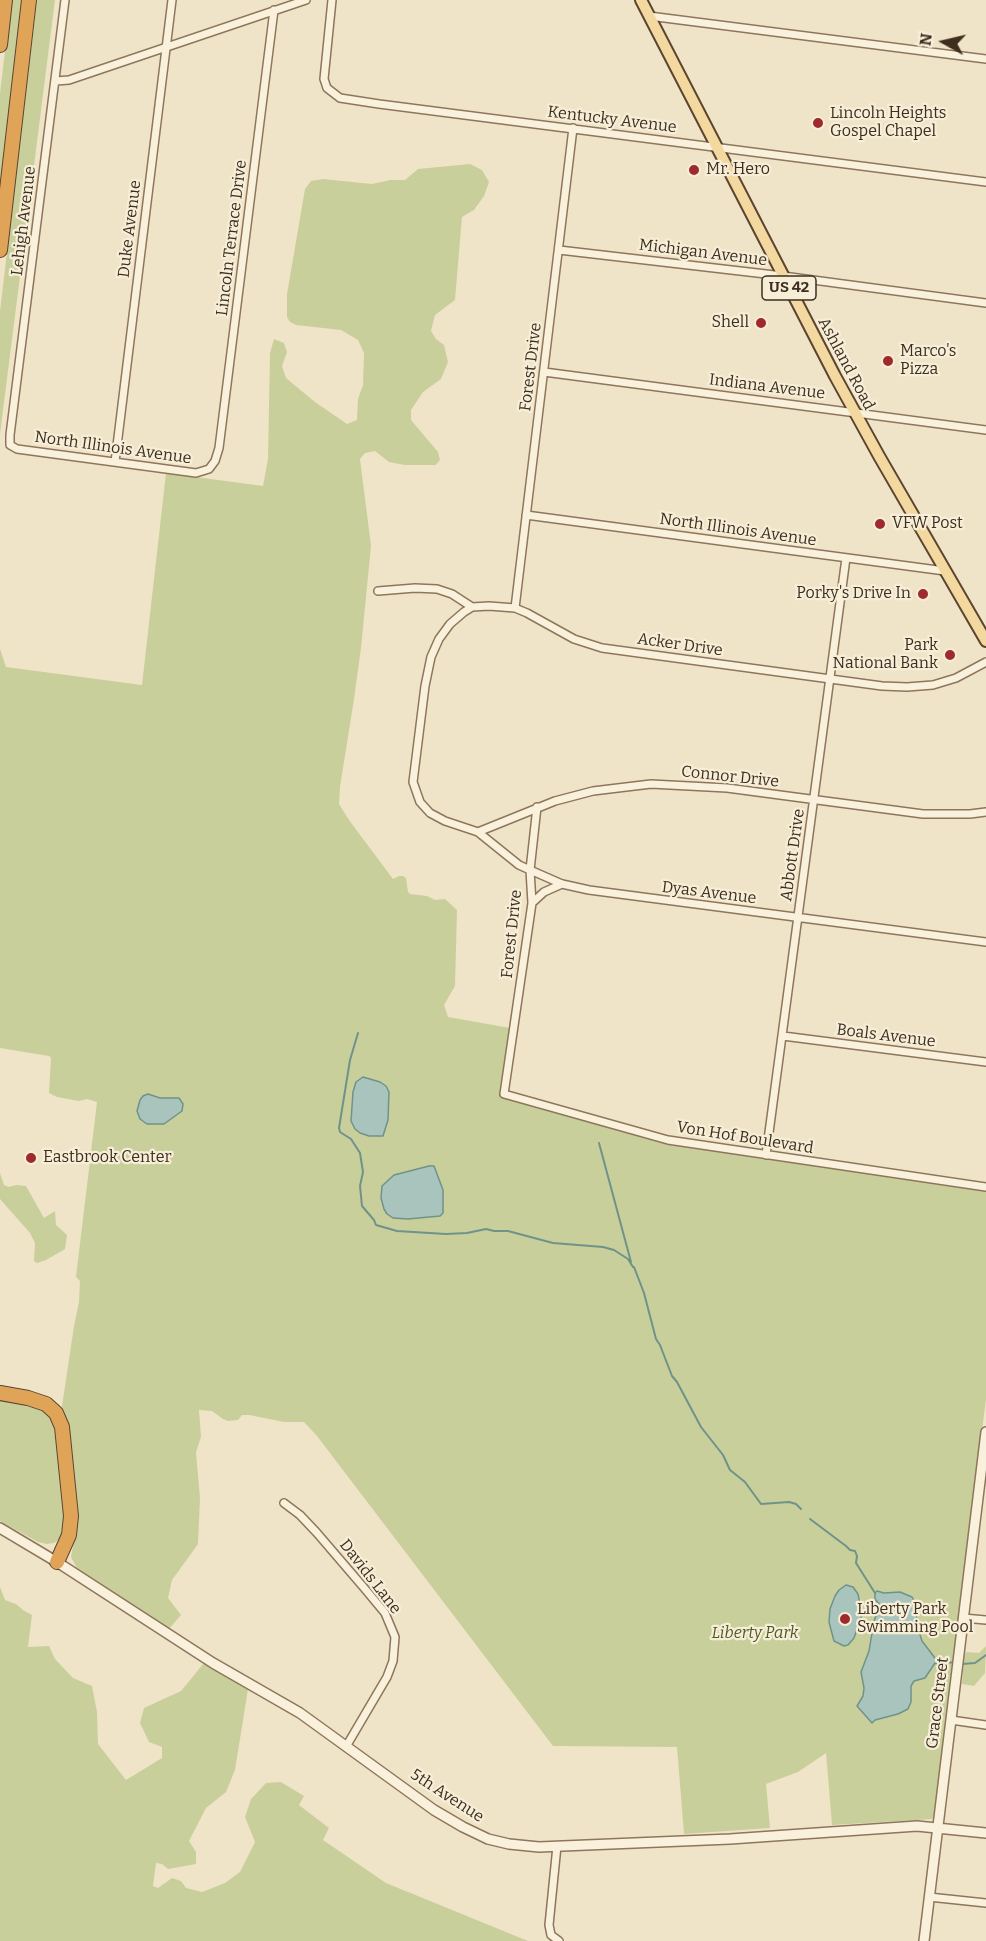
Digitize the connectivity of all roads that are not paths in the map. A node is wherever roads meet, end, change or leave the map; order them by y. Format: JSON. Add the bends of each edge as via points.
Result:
{"nodes":[{"id":1,"x":5,"y":0,"type":"edge"},
{"id":2,"x":29,"y":0,"type":"edge"},
{"id":3,"x":65,"y":0,"type":"edge"},
{"id":4,"x":172,"y":0,"type":"edge"},
{"id":5,"x":306,"y":0,"type":"edge"},
{"id":6,"x":332,"y":0,"type":"edge"},
{"id":7,"x":641,"y":0,"type":"edge"},
{"id":8,"x":274,"y":10,"type":"junction"},
{"id":9,"x":649,"y":16,"type":"junction"},
{"id":10,"x":0,"y":45,"type":"edge"},
{"id":11,"x":166,"y":48,"type":"junction"},
{"id":12,"x":986,"y":59,"type":"edge"},
{"id":13,"x":56,"y":81,"type":"junction"},
{"id":14,"x":573,"y":128,"type":"junction"},
{"id":15,"x":716,"y":146,"type":"junction"},
{"id":16,"x":986,"y":182,"type":"edge"},
{"id":17,"x":0,"y":250,"type":"edge"},
{"id":18,"x":559,"y":250,"type":"junction"},
{"id":19,"x":783,"y":276,"type":"junction"},
{"id":20,"x":986,"y":303,"type":"edge"},
{"id":21,"x":544,"y":372,"type":"junction"},
{"id":22,"x":854,"y":412,"type":"junction"},
{"id":23,"x":986,"y":430,"type":"edge"},
{"id":24,"x":10,"y":445,"type":"joint"},
{"id":25,"x":115,"y":462,"type":"junction"},
{"id":26,"x":211,"y":467,"type":"joint"},
{"id":27,"x":526,"y":515,"type":"junction"},
{"id":28,"x":846,"y":558,"type":"junction"},
{"id":29,"x":945,"y":571,"type":"junction"},
{"id":30,"x":378,"y":591,"type":"dead end"},
{"id":31,"x":472,"y":607,"type":"junction"},
{"id":32,"x":515,"y":608,"type":"junction"},
{"id":33,"x":986,"y":641,"type":"edge"},
{"id":34,"x":986,"y":662,"type":"edge"},
{"id":35,"x":831,"y":679,"type":"junction"},
{"id":36,"x":814,"y":800,"type":"junction"},
{"id":37,"x":537,"y":807,"type":"junction"},
{"id":38,"x":986,"y":813,"type":"edge"},
{"id":39,"x":478,"y":832,"type":"junction"},
{"id":40,"x":530,"y":870,"type":"junction"},
{"id":41,"x":562,"y":884,"type":"junction"},
{"id":42,"x":532,"y":903,"type":"junction"},
{"id":43,"x":798,"y":918,"type":"junction"},
{"id":44,"x":986,"y":942,"type":"edge"},
{"id":45,"x":783,"y":1036,"type":"junction"},
{"id":46,"x":986,"y":1062,"type":"edge"},
{"id":47,"x":504,"y":1094,"type":"joint"},
{"id":48,"x":766,"y":1155,"type":"junction"},
{"id":49,"x":986,"y":1187,"type":"edge"},
{"id":50,"x":0,"y":1393,"type":"edge"},
{"id":51,"x":986,"y":1432,"type":"edge"},
{"id":52,"x":284,"y":1503,"type":"dead end"},
{"id":53,"x":981,"y":1514,"type":"edge"},
{"id":54,"x":0,"y":1528,"type":"edge"},
{"id":55,"x":57,"y":1562,"type":"junction"},
{"id":56,"x":963,"y":1618,"type":"junction"},
{"id":57,"x":986,"y":1620,"type":"edge"},
{"id":58,"x":951,"y":1720,"type":"junction"},
{"id":59,"x":986,"y":1725,"type":"edge"},
{"id":60,"x":347,"y":1745,"type":"junction"},
{"id":61,"x":938,"y":1827,"type":"junction"},
{"id":62,"x":986,"y":1833,"type":"edge"},
{"id":63,"x":557,"y":1846,"type":"junction"},
{"id":64,"x":929,"y":1897,"type":"junction"},
{"id":65,"x":986,"y":1904,"type":"edge"},
{"id":66,"x":560,"y":1941,"type":"edge"},
{"id":67,"x":924,"y":1941,"type":"edge"}],
"edges":[{"from":1,"to":10,"type":"highway"},
{"from":2,"to":17,"type":"highway"},
{"from":3,"to":13,"type":"street","name":"Lehigh Avenue"},
{"from":4,"to":11,"type":"street","name":"Duke Avenue"},
{"from":5,"to":8,"type":"street"},
{"from":6,"to":14,"type":"street","name":"Kentucky Avenue","via":[[324,79],[335,96],[379,105]]},
{"from":7,"to":9,"type":"main road","name":"Ashland Road","number":"US 42"},
{"from":8,"to":11,"type":"street"},
{"from":8,"to":26,"type":"street","name":"Lincoln Terrace Drive","via":[[219,448]]},
{"from":9,"to":12,"type":"street"},
{"from":9,"to":15,"type":"main road","name":"Ashland Road","number":"US 42"},
{"from":11,"to":13,"type":"street"},
{"from":11,"to":25,"type":"street","name":"Duke Avenue"},
{"from":13,"to":24,"type":"street","name":"Lehigh Avenue"},
{"from":14,"to":15,"type":"street","name":"Kentucky Avenue"},
{"from":14,"to":18,"type":"street","name":"Forest Drive"},
{"from":15,"to":16,"type":"street","name":"Kentucky Avenue"},
{"from":15,"to":19,"type":"main road","name":"Ashland Road","number":"US 42"},
{"from":18,"to":19,"type":"street","name":"Michigan Avenue"},
{"from":18,"to":21,"type":"street","name":"Forest Drive"},
{"from":19,"to":20,"type":"street","name":"Michigan Avenue"},
{"from":19,"to":22,"type":"main road","name":"Ashland Road","number":"US 42"},
{"from":21,"to":22,"type":"street","name":"Indiana Avenue"},
{"from":21,"to":27,"type":"street","name":"Forest Drive"},
{"from":22,"to":23,"type":"street","name":"Indiana Avenue"},
{"from":22,"to":29,"type":"main road","name":"Ashland Road","number":"US 42"},
{"from":24,"to":25,"type":"street","name":"North Illinois Avenue"},
{"from":25,"to":26,"type":"street","name":"North Illinois Avenue","via":[[196,473]]},
{"from":27,"to":28,"type":"street","name":"North Illinois Avenue"},
{"from":27,"to":32,"type":"street","name":"Forest Drive"},
{"from":28,"to":29,"type":"street","name":"North Illinois Avenue"},
{"from":28,"to":35,"type":"street","name":"Abbott Drive"},
{"from":29,"to":33,"type":"main road","name":"Ashland Road","number":"US 42"},
{"from":30,"to":31,"type":"street","via":[[437,589]]},
{"from":31,"to":32,"type":"street","name":"Acker Drive"},
{"from":31,"to":39,"type":"street","name":"Forest Drive","via":[[450,624],[433,652],[413,782],[417,796],[430,813]]},
{"from":32,"to":35,"type":"street","name":"Acker Drive","via":[[574,639],[602,648]]},
{"from":34,"to":35,"type":"street","name":"Acker Drive","via":[[956,678],[920,687]]},
{"from":35,"to":36,"type":"street","name":"Abbott Drive"},
{"from":36,"to":37,"type":"street","name":"Connor Drive","via":[[727,788],[651,784],[593,791]]},
{"from":36,"to":38,"type":"street","name":"Connor Drive","via":[[923,814]]},
{"from":36,"to":43,"type":"street","name":"Abbott Drive"},
{"from":37,"to":39,"type":"street","name":"Connor Drive"},
{"from":37,"to":40,"type":"street"},
{"from":39,"to":40,"type":"street","name":"Forest Drive"},
{"from":40,"to":41,"type":"street","name":"Dyas Avenue"},
{"from":40,"to":42,"type":"street","name":"Forest Drive"},
{"from":41,"to":42,"type":"street"},
{"from":41,"to":43,"type":"street","name":"Dyas Avenue"},
{"from":42,"to":47,"type":"street","name":"Forest Drive"},
{"from":43,"to":44,"type":"street","name":"Dyas Avenue"},
{"from":43,"to":45,"type":"street","name":"Abbott Drive"},
{"from":45,"to":46,"type":"street","name":"Boals Avenue"},
{"from":45,"to":48,"type":"street","name":"Abbott Drive"},
{"from":47,"to":48,"type":"street","name":"Von Hof Boulevard","via":[[668,1140]]},
{"from":48,"to":49,"type":"street","name":"Von Hof Boulevard"},
{"from":50,"to":55,"type":"highway","via":[[46,1404],[56,1413],[62,1427],[71,1516],[69,1534]]},
{"from":51,"to":53,"type":"street","name":"Grace Street"},
{"from":52,"to":60,"type":"street","name":"Davids Lane","via":[[305,1521],[385,1613],[395,1637],[387,1677]]},
{"from":53,"to":56,"type":"street","name":"Grace Street"},
{"from":54,"to":55,"type":"street","name":"5th Avenue"},
{"from":55,"to":60,"type":"street","name":"5th Avenue"},
{"from":56,"to":57,"type":"street"},
{"from":56,"to":58,"type":"street","name":"Grace Street"},
{"from":58,"to":59,"type":"street"},
{"from":58,"to":61,"type":"street","name":"Grace Street"},
{"from":60,"to":63,"type":"street","name":"5th Avenue","via":[[434,1809],[478,1835],[509,1844]]},
{"from":61,"to":62,"type":"street","name":"5th Avenue"},
{"from":61,"to":63,"type":"street","name":"5th Avenue"},
{"from":61,"to":64,"type":"street","name":"Grace Street"},
{"from":63,"to":66,"type":"street","via":[[549,1931]]},
{"from":64,"to":65,"type":"street"},
{"from":64,"to":67,"type":"street","name":"Grace Street"}]}
